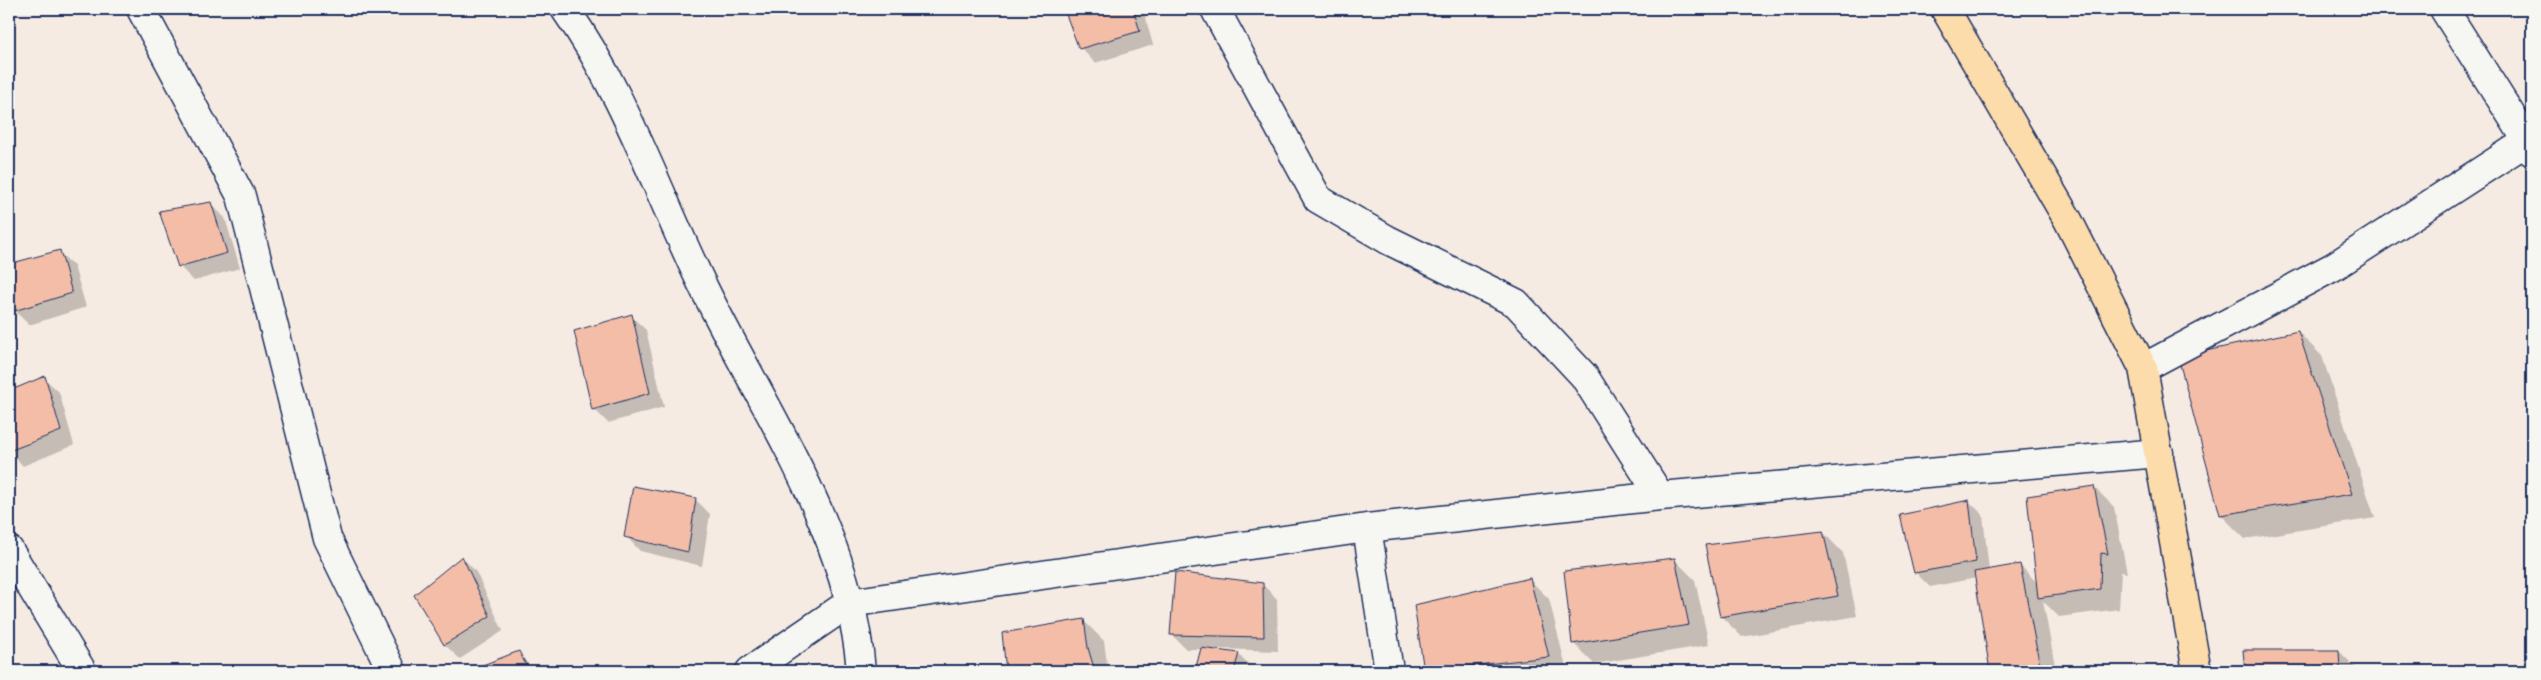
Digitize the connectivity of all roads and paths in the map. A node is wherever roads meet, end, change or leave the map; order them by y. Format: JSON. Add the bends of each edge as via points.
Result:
{"nodes":[{"id":1,"x":141,"y":9,"type":"edge"},
{"id":2,"x":564,"y":9,"type":"edge"},
{"id":3,"x":1214,"y":9,"type":"edge"},
{"id":4,"x":1946,"y":9,"type":"edge"},
{"id":5,"x":2444,"y":9,"type":"edge"},
{"id":6,"x":2531,"y":144,"type":"edge"},
{"id":7,"x":2143,"y":368,"type":"junction"},
{"id":8,"x":2159,"y":453,"type":"junction"},
{"id":9,"x":1660,"y":496,"type":"junction"},
{"id":10,"x":1366,"y":528,"type":"junction"},
{"id":11,"x":9,"y":550,"type":"edge"},
{"id":12,"x":849,"y":603,"type":"junction"},
{"id":13,"x":82,"y":671,"type":"edge"},
{"id":14,"x":392,"y":671,"type":"edge"},
{"id":15,"x":750,"y":671,"type":"edge"},
{"id":16,"x":861,"y":671,"type":"edge"},
{"id":17,"x":1389,"y":671,"type":"edge"},
{"id":18,"x":2197,"y":671,"type":"edge"}],
"edges":[{"from":1,"to":14,"type":"street","via":[[241,196],[327,538]]},
{"from":2,"to":12,"type":"street","via":[[614,89],[701,282],[815,502],[836,555]]},
{"from":3,"to":9,"type":"street","via":[[1318,199],[1388,240],[1516,303],[1584,376]]},
{"from":4,"to":7,"type":"main road","via":[[2068,220]]},
{"from":5,"to":6,"type":"street"},
{"from":6,"to":7,"type":"street","via":[[2332,267]]},
{"from":7,"to":8,"type":"main road"},
{"from":8,"to":9,"type":"street"},
{"from":8,"to":18,"type":"main road"},
{"from":9,"to":10,"type":"street"},
{"from":10,"to":12,"type":"street"},
{"from":10,"to":17,"type":"street"},
{"from":11,"to":13,"type":"street"},
{"from":12,"to":15,"type":"street"},
{"from":12,"to":16,"type":"street"}]}
